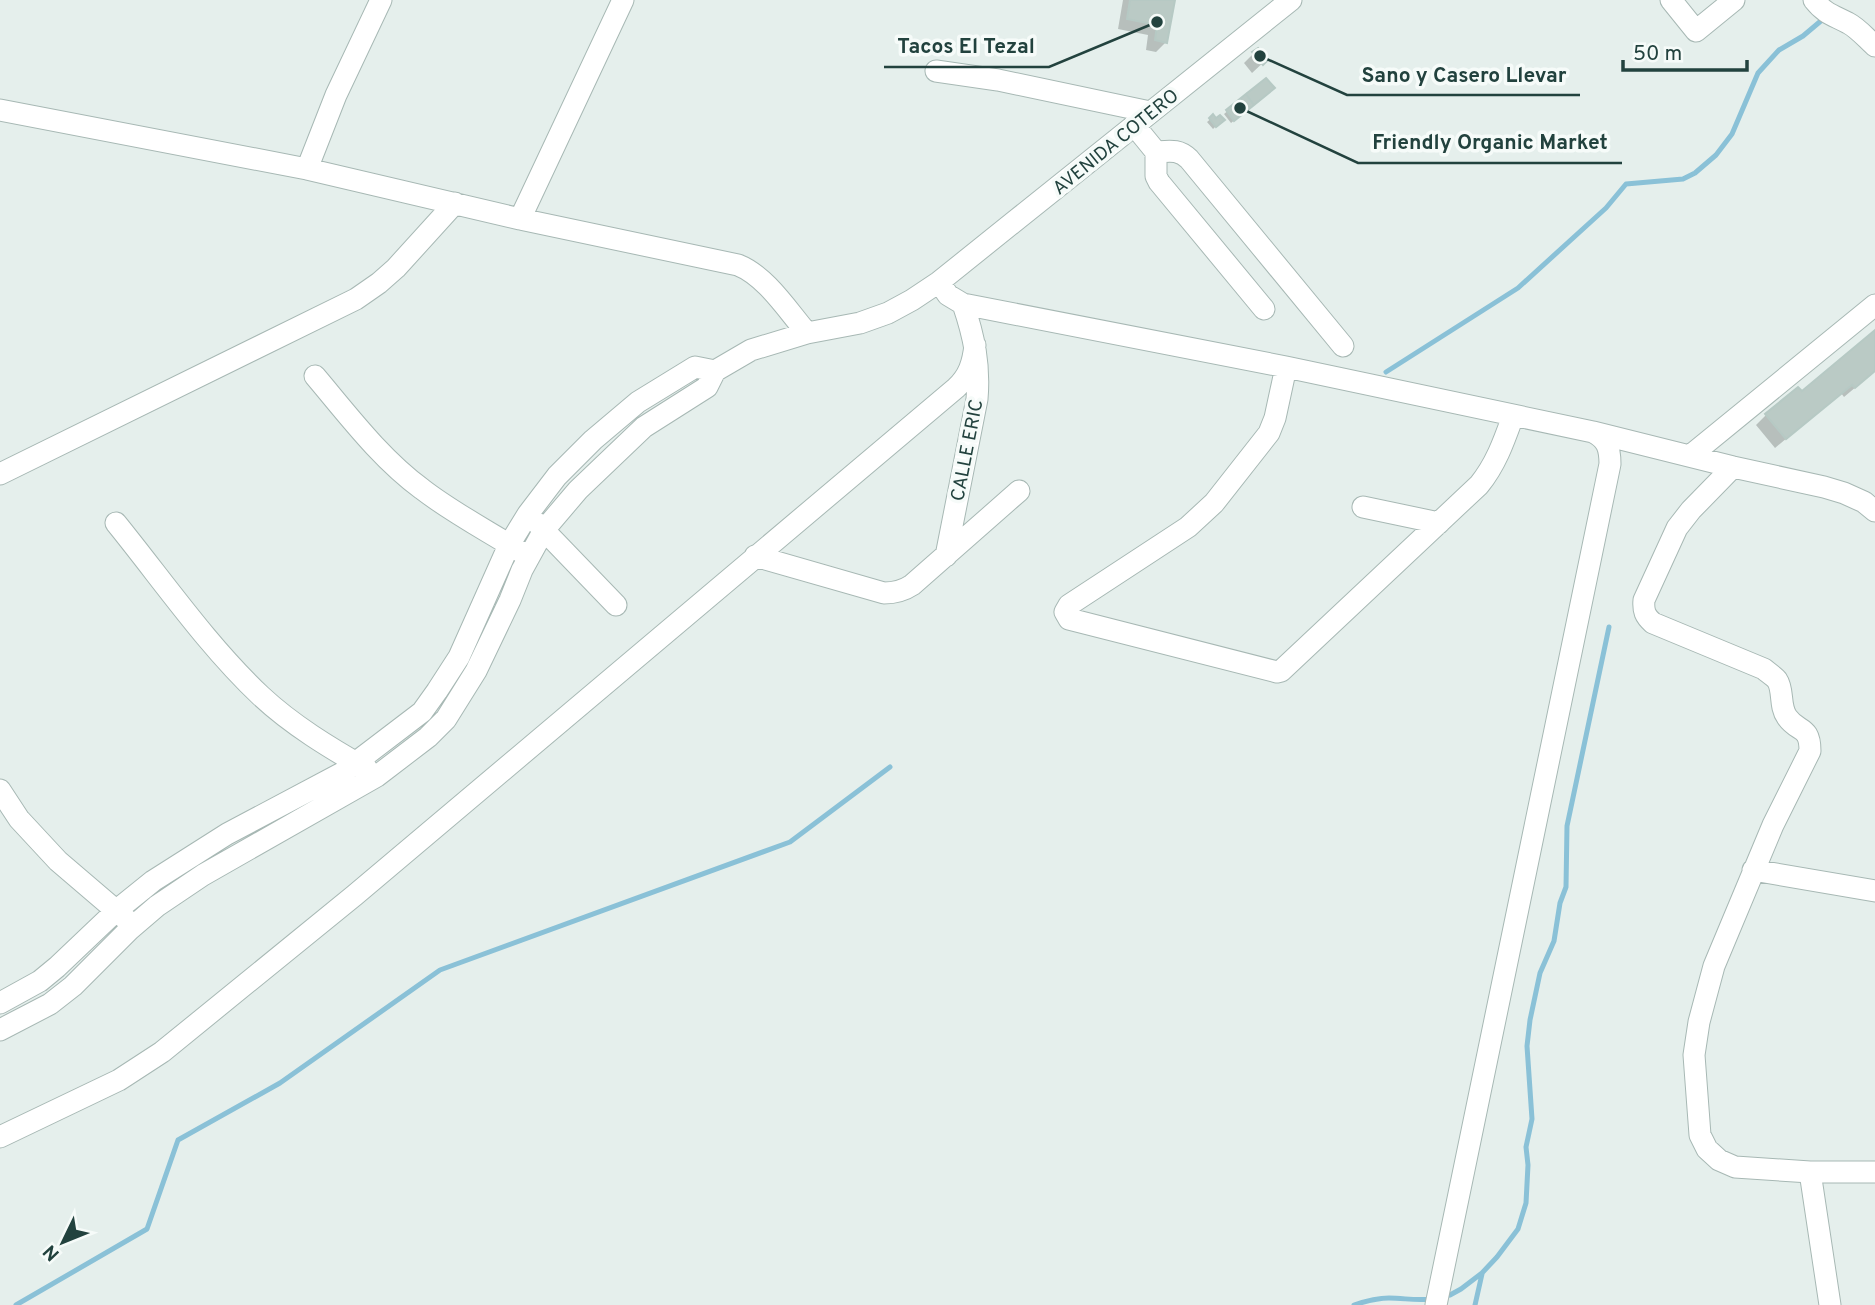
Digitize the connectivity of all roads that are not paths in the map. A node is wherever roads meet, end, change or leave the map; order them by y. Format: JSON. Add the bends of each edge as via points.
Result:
{"nodes":[{"id":1,"x":381,"y":0,"type":"edge"},
{"id":2,"x":623,"y":0,"type":"edge"},
{"id":3,"x":1291,"y":0,"type":"edge"},
{"id":4,"x":1671,"y":0,"type":"edge"},
{"id":5,"x":1734,"y":0,"type":"edge"},
{"id":6,"x":1814,"y":0,"type":"edge"},
{"id":7,"x":1836,"y":0,"type":"edge"},
{"id":8,"x":1850,"y":24,"type":"junction"},
{"id":9,"x":1875,"y":46,"type":"edge"},
{"id":10,"x":936,"y":71,"type":"dead end"},
{"id":11,"x":0,"y":110,"type":"edge"},
{"id":12,"x":1142,"y":119,"type":"junction"},
{"id":13,"x":1156,"y":152,"type":"junction"},
{"id":14,"x":307,"y":169,"type":"junction"},
{"id":15,"x":455,"y":203,"type":"junction"},
{"id":16,"x":520,"y":219,"type":"junction"},
{"id":17,"x":1282,"y":272,"type":"junction"},
{"id":18,"x":939,"y":282,"type":"junction"},
{"id":19,"x":963,"y":304,"type":"junction"},
{"id":20,"x":1875,"y":305,"type":"edge"},
{"id":21,"x":807,"y":333,"type":"junction"},
{"id":22,"x":975,"y":345,"type":"junction"},
{"id":23,"x":1343,"y":346,"type":"dead end"},
{"id":24,"x":1286,"y":367,"type":"junction"},
{"id":25,"x":715,"y":371,"type":"junction"},
{"id":26,"x":316,"y":376,"type":"dead end"},
{"id":27,"x":1513,"y":416,"type":"junction"},
{"id":28,"x":1593,"y":432,"type":"junction"},
{"id":29,"x":1690,"y":456,"type":"junction"},
{"id":30,"x":1733,"y":467,"type":"junction"},
{"id":31,"x":0,"y":474,"type":"edge"},
{"id":32,"x":1019,"y":491,"type":"dead end"},
{"id":33,"x":1871,"y":506,"type":"edge"},
{"id":34,"x":1363,"y":507,"type":"dead end"},
{"id":35,"x":528,"y":514,"type":"junction"},
{"id":36,"x":116,"y":523,"type":"dead end"},
{"id":37,"x":1439,"y":523,"type":"junction"},
{"id":38,"x":544,"y":530,"type":"junction"},
{"id":39,"x":509,"y":545,"type":"junction"},
{"id":40,"x":946,"y":555,"type":"junction"},
{"id":41,"x":755,"y":556,"type":"junction"},
{"id":42,"x":529,"y":557,"type":"junction"},
{"id":43,"x":616,"y":605,"type":"dead end"},
{"id":44,"x":357,"y":764,"type":"junction"},
{"id":45,"x":377,"y":776,"type":"junction"},
{"id":46,"x":0,"y":790,"type":"edge"},
{"id":47,"x":1753,"y":870,"type":"junction"},
{"id":48,"x":1875,"y":891,"type":"edge"},
{"id":49,"x":117,"y":910,"type":"junction"},
{"id":50,"x":134,"y":926,"type":"junction"},
{"id":51,"x":0,"y":1003,"type":"edge"},
{"id":52,"x":0,"y":1030,"type":"edge"},
{"id":53,"x":0,"y":1137,"type":"edge"},
{"id":54,"x":1810,"y":1171,"type":"junction"},
{"id":55,"x":1875,"y":1172,"type":"edge"},
{"id":56,"x":1436,"y":1305,"type":"edge"},
{"id":57,"x":1830,"y":1305,"type":"edge"}],
"edges":[{"from":1,"to":14,"type":"street"},
{"from":2,"to":16,"type":"street"},
{"from":3,"to":12,"type":"street","name":"AVENIDA COTERO"},
{"from":4,"to":5,"type":"street","via":[[1696,31]]},
{"from":6,"to":8,"type":"street","via":[[1830,15]]},
{"from":7,"to":8,"type":"street"},
{"from":8,"to":9,"type":"street"},
{"from":10,"to":12,"type":"street","via":[[998,80]]},
{"from":11,"to":14,"type":"street"},
{"from":12,"to":13,"type":"street"},
{"from":12,"to":18,"type":"street","name":"AVENIDA COTERO"},
{"from":13,"to":17,"type":"street","via":[[1183,153]]},
{"from":13,"to":17,"type":"street","via":[[1159,182],[1259,303]]},
{"from":14,"to":15,"type":"street"},
{"from":15,"to":16,"type":"street"},
{"from":15,"to":31,"type":"street","via":[[396,268],[356,299]]},
{"from":16,"to":21,"type":"street","via":[[746,268]]},
{"from":17,"to":23,"type":"street"},
{"from":18,"to":19,"type":"street","via":[[948,295]]},
{"from":18,"to":21,"type":"street","name":"AVENIDA COTERO","via":[[888,313]]},
{"from":19,"to":22,"type":"street","name":"CALLE ERIC"},
{"from":19,"to":24,"type":"street"},
{"from":20,"to":29,"type":"street"},
{"from":21,"to":25,"type":"street","name":"AVENIDA COTERO","via":[[751,350]]},
{"from":22,"to":40,"type":"street","name":"CALLE ERIC","via":[[977,400]]},
{"from":22,"to":41,"type":"street","via":[[971,368],[959,385]]},
{"from":24,"to":27,"type":"street"},
{"from":24,"to":37,"type":"street","via":[[1269,433],[1214,503],[1181,532],[1071,604],[1065,612],[1069,619],[1281,671]]},
{"from":25,"to":35,"type":"street","via":[[695,367],[638,402],[566,467]]},
{"from":25,"to":38,"type":"street","via":[[707,387],[644,427],[614,454]]},
{"from":26,"to":39,"type":"street","via":[[358,428],[419,487]]},
{"from":27,"to":28,"type":"street"},
{"from":27,"to":37,"type":"street","via":[[1490,472]]},
{"from":28,"to":29,"type":"street"},
{"from":28,"to":56,"type":"street","via":[[1606,442],[1611,464]]},
{"from":29,"to":30,"type":"street"},
{"from":30,"to":33,"type":"street","via":[[1824,486]]},
{"from":30,"to":47,"type":"street","via":[[1677,528],[1643,609],[1653,623],[1764,669],[1776,679],[1787,717],[1810,740],[1810,751]]},
{"from":32,"to":40,"type":"street"},
{"from":34,"to":37,"type":"street"},
{"from":35,"to":38,"type":"street"},
{"from":35,"to":39,"type":"street"},
{"from":36,"to":44,"type":"street","via":[[216,648],[261,696]]},
{"from":38,"to":42,"type":"street"},
{"from":38,"to":43,"type":"street"},
{"from":39,"to":42,"type":"street"},
{"from":39,"to":44,"type":"street","via":[[459,657],[438,691],[422,712]]},
{"from":40,"to":41,"type":"street","via":[[912,585],[894,593]]},
{"from":41,"to":53,"type":"street","via":[[162,1052],[119,1080]]},
{"from":42,"to":45,"type":"street","via":[[477,671],[446,719]]},
{"from":44,"to":45,"type":"street"},
{"from":44,"to":49,"type":"street","via":[[190,856]]},
{"from":45,"to":50,"type":"street","via":[[202,875]]},
{"from":46,"to":49,"type":"street","via":[[19,819],[58,861]]},
{"from":47,"to":48,"type":"street"},
{"from":47,"to":54,"type":"street","via":[[1714,966],[1699,1021],[1694,1055],[1700,1135],[1719,1160],[1735,1167]]},
{"from":49,"to":50,"type":"street"},
{"from":49,"to":51,"type":"street","via":[[40,981]]},
{"from":50,"to":52,"type":"street","via":[[50,1004]]},
{"from":54,"to":55,"type":"street"},
{"from":54,"to":57,"type":"street"}]}
